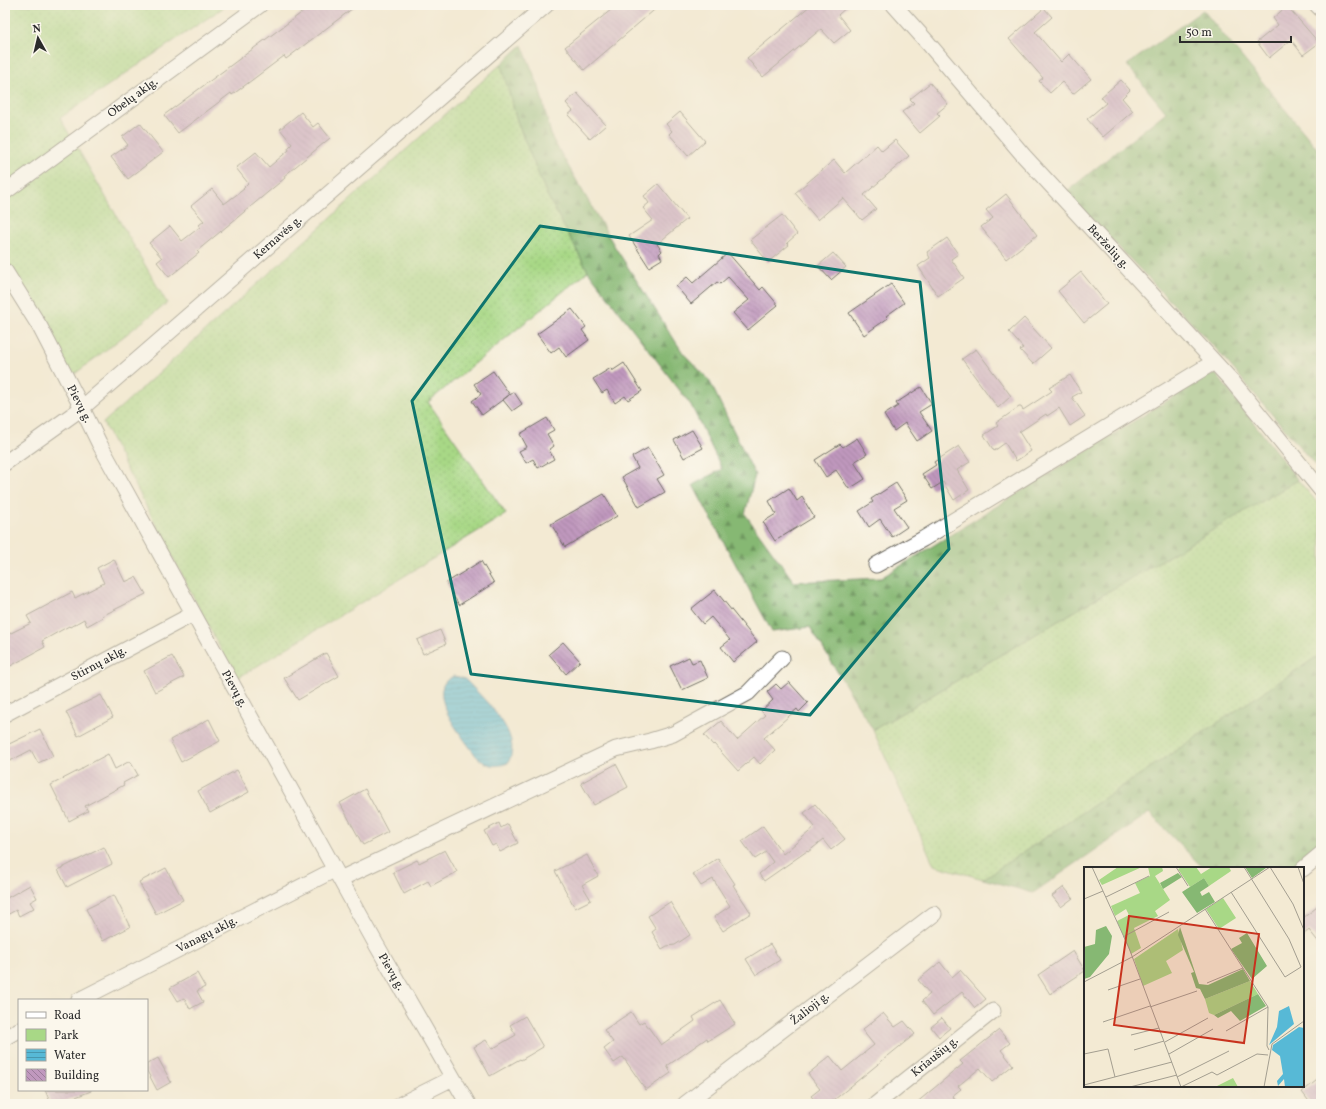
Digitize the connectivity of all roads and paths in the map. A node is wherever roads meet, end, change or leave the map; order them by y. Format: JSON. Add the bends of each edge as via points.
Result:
{"nodes":[{"id":1,"x":260,"y":5,"type":"edge"},
{"id":2,"x":546,"y":5,"type":"edge"},
{"id":3,"x":894,"y":5,"type":"edge"},
{"id":4,"x":1317,"y":5,"type":"edge"},
{"id":5,"x":1321,"y":9,"type":"edge"},
{"id":6,"x":5,"y":192,"type":"edge"},
{"id":7,"x":5,"y":271,"type":"edge"},
{"id":8,"x":1214,"y":362,"type":"junction"},
{"id":9,"x":82,"y":408,"type":"junction"},
{"id":10,"x":5,"y":463,"type":"edge"},
{"id":11,"x":1321,"y":490,"type":"edge"},
{"id":12,"x":876,"y":565,"type":"dead end"},
{"id":13,"x":193,"y":614,"type":"junction"},
{"id":14,"x":782,"y":658,"type":"dead end"},
{"id":15,"x":5,"y":714,"type":"edge"},
{"id":16,"x":1321,"y":854,"type":"edge"},
{"id":17,"x":1304,"y":868,"type":"edge"},
{"id":18,"x":337,"y":875,"type":"junction"},
{"id":19,"x":934,"y":914,"type":"dead end"},
{"id":20,"x":81,"y":999,"type":"edge"},
{"id":21,"x":993,"y":1011,"type":"dead end"},
{"id":22,"x":18,"y":1031,"type":"edge"},
{"id":23,"x":5,"y":1038,"type":"edge"},
{"id":24,"x":453,"y":1078,"type":"junction"},
{"id":25,"x":401,"y":1104,"type":"edge"},
{"id":26,"x":468,"y":1104,"type":"edge"},
{"id":27,"x":685,"y":1104,"type":"edge"},
{"id":28,"x":876,"y":1104,"type":"edge"}],
"edges":[{"from":1,"to":6,"type":"street","name":"Obelų aklg."},
{"from":2,"to":9,"type":"street","name":"Kernavės g."},
{"from":3,"to":8,"type":"street","name":"Berželių g.","via":[[1024,156]]},
{"from":4,"to":5,"type":"street"},
{"from":7,"to":9,"type":"street","name":"Pievų g.","via":[[40,327]]},
{"from":8,"to":11,"type":"street","name":"Berželių g."},
{"from":8,"to":12,"type":"street","via":[[924,539]]},
{"from":9,"to":10,"type":"street","name":"Kernavės g."},
{"from":9,"to":13,"type":"street","name":"Pievų g."},
{"from":13,"to":15,"type":"street","name":"Stirnų aklg."},
{"from":13,"to":18,"type":"street","name":"Pievų g."},
{"from":14,"to":18,"type":"street","name":"Vanagų aklg.","via":[[748,693],[673,734],[616,749]]},
{"from":16,"to":17,"type":"street"},
{"from":18,"to":20,"type":"street","name":"Vanagų aklg."},
{"from":18,"to":24,"type":"street","name":"Pievų g."},
{"from":19,"to":27,"type":"street","name":"Žalioji g."},
{"from":21,"to":28,"type":"street","name":"Kriaušių g."},
{"from":22,"to":23,"type":"street"},
{"from":24,"to":25,"type":"street"},
{"from":24,"to":26,"type":"street","name":"Pievų g."}]}
